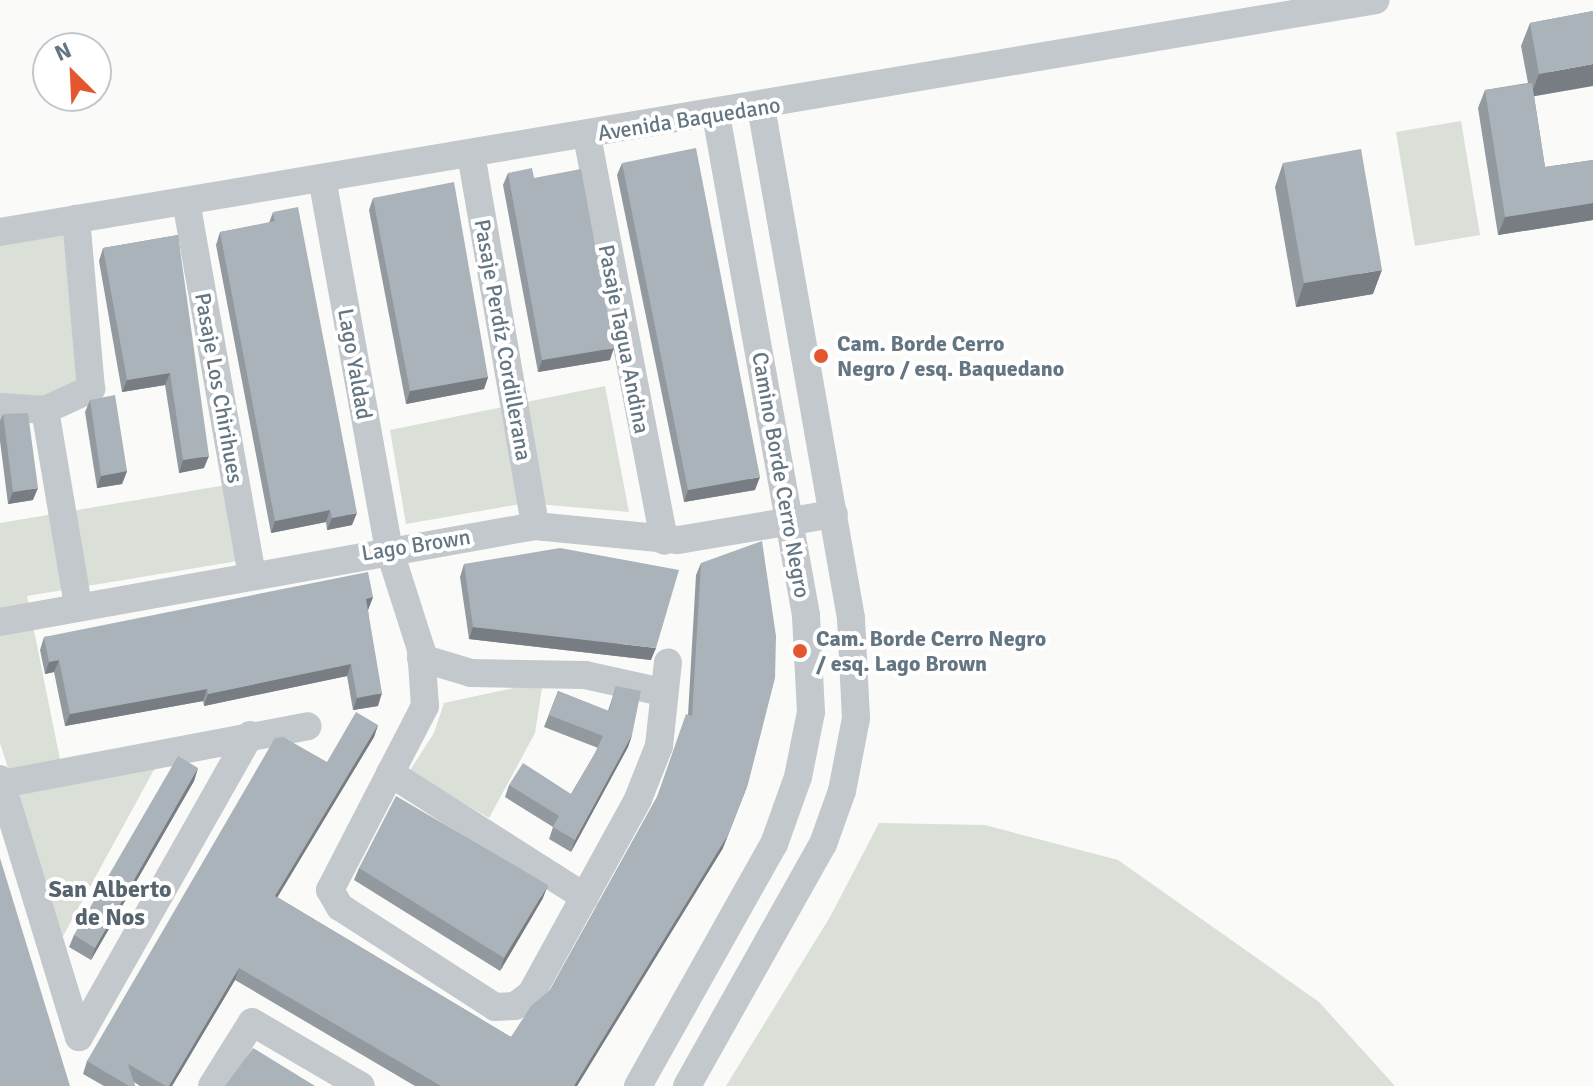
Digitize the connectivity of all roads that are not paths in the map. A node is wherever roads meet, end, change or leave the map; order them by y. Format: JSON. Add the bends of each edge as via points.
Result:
{"nodes":[{"id":1,"x":1376,"y":0,"type":"edge"},
{"id":2,"x":761,"y":107,"type":"junction"},
{"id":3,"x":716,"y":115,"type":"junction"},
{"id":4,"x":587,"y":136,"type":"junction"},
{"id":5,"x":471,"y":154,"type":"junction"},
{"id":6,"x":322,"y":178,"type":"junction"},
{"id":7,"x":186,"y":201,"type":"junction"},
{"id":8,"x":76,"y":219,"type":"junction"},
{"id":9,"x":0,"y":232,"type":"edge"},
{"id":10,"x":0,"y":407,"type":"edge"},
{"id":11,"x":45,"y":410,"type":"junction"},
{"id":12,"x":834,"y":514,"type":"junction"},
{"id":13,"x":790,"y":521,"type":"junction"},
{"id":14,"x":535,"y":526,"type":"junction"},
{"id":15,"x":664,"y":541,"type":"junction"},
{"id":16,"x":389,"y":549,"type":"junction"},
{"id":17,"x":252,"y":574,"type":"junction"},
{"id":18,"x":78,"y":606,"type":"junction"},
{"id":19,"x":0,"y":622,"type":"edge"},
{"id":20,"x":421,"y":658,"type":"junction"},
{"id":21,"x":668,"y":662,"type":"dead end"},
{"id":22,"x":662,"y":692,"type":"junction"},
{"id":23,"x":308,"y":726,"type":"dead end"},
{"id":24,"x":250,"y":735,"type":"junction"},
{"id":25,"x":390,"y":773,"type":"junction"},
{"id":26,"x":1,"y":781,"type":"edge"},
{"id":27,"x":585,"y":897,"type":"junction"},
{"id":28,"x":212,"y":1086,"type":"edge"},
{"id":29,"x":361,"y":1086,"type":"edge"},
{"id":30,"x":638,"y":1086,"type":"edge"},
{"id":31,"x":687,"y":1086,"type":"edge"}],
"edges":[{"from":1,"to":2,"type":"street","name":"Avenida Baquedano"},
{"from":2,"to":3,"type":"street","name":"Avenida Baquedano"},
{"from":2,"to":12,"type":"street","name":"Camino Borde Cerro Negro"},
{"from":3,"to":4,"type":"street","name":"Avenida Baquedano"},
{"from":3,"to":13,"type":"street","name":"Camino Borde Cerro Negro"},
{"from":4,"to":5,"type":"street","name":"Avenida Baquedano"},
{"from":4,"to":15,"type":"street","name":"Pasaje Tagua Andina"},
{"from":5,"to":6,"type":"street","name":"Avenida Baquedano"},
{"from":5,"to":14,"type":"street","name":"Pasaje Perdíz Cordillerana"},
{"from":6,"to":7,"type":"street","name":"Avenida Baquedano"},
{"from":6,"to":16,"type":"street","name":"Lago Yaldad"},
{"from":7,"to":8,"type":"street","name":"Avenida Baquedano"},
{"from":7,"to":17,"type":"street","name":"Pasaje Los Chirihues"},
{"from":8,"to":9,"type":"street","name":"Avenida Baquedano"},
{"from":8,"to":11,"type":"street","via":[[91,389]]},
{"from":10,"to":11,"type":"street"},
{"from":11,"to":18,"type":"street"},
{"from":12,"to":13,"type":"street","name":"Lago Brown"},
{"from":12,"to":31,"type":"street","name":"Camino Borde Cerro Negro","via":[[857,691],[853,746],[842,791],[788,914]]},
{"from":13,"to":15,"type":"street","name":"Lago Brown"},
{"from":13,"to":30,"type":"street","name":"Camino Borde Cerro Negro","via":[[812,684],[798,777],[759,873]]},
{"from":14,"to":15,"type":"street","name":"Lago Brown"},
{"from":14,"to":16,"type":"street","name":"Lago Brown"},
{"from":16,"to":17,"type":"street","name":"Lago Brown"},
{"from":16,"to":20,"type":"street","name":"Lago Yaldad"},
{"from":17,"to":18,"type":"street","name":"Lago Brown"},
{"from":18,"to":19,"type":"street","name":"Lago Brown"},
{"from":20,"to":22,"type":"street","via":[[471,673],[585,675]]},
{"from":20,"to":25,"type":"street","name":"Lago Yaldad","via":[[425,706]]},
{"from":21,"to":22,"type":"street"},
{"from":22,"to":27,"type":"street","via":[[666,716],[659,746],[638,799]]},
{"from":23,"to":24,"type":"street"},
{"from":24,"to":26,"type":"street"},
{"from":24,"to":26,"type":"street","via":[[79,1037]]},
{"from":25,"to":27,"type":"street"},
{"from":25,"to":27,"type":"street","name":"Lago Yaldad","via":[[330,890],[340,907],[495,1007],[515,1006],[531,994]]},
{"from":28,"to":29,"type":"street","via":[[252,1022]]}]}
